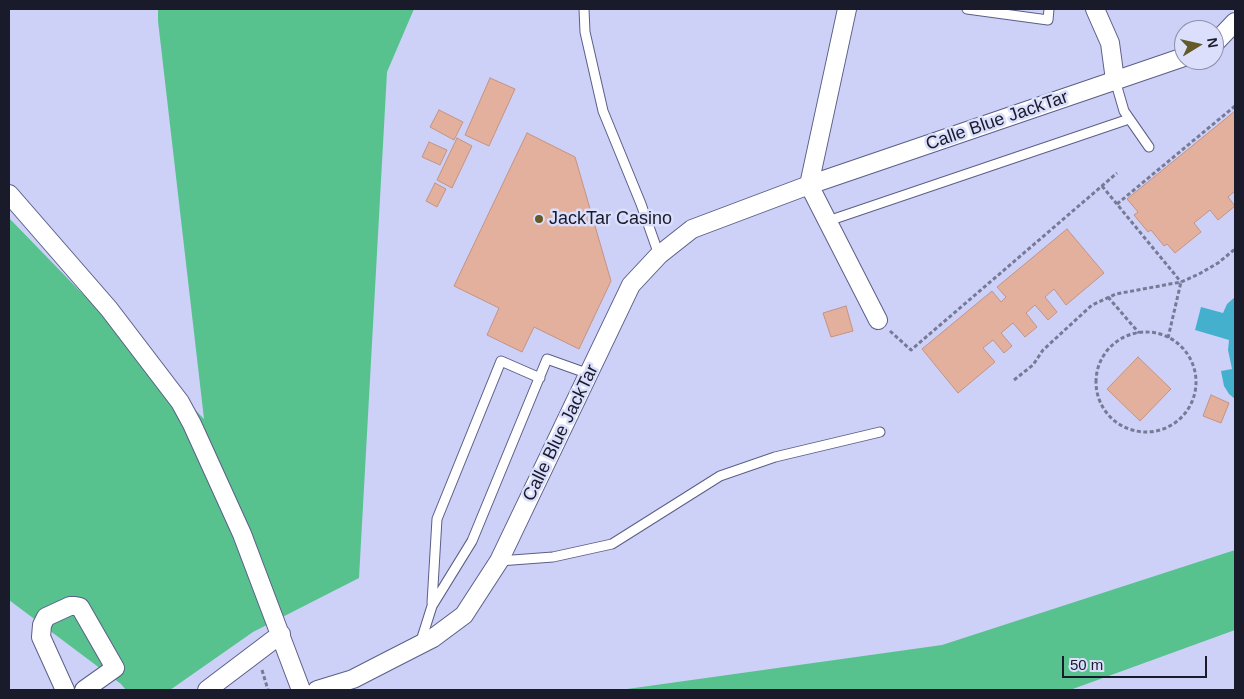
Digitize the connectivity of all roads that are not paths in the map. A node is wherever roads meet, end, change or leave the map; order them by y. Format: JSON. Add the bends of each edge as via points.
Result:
{"nodes":[{"id":1,"x":584,"y":9,"type":"edge"},
{"id":2,"x":846,"y":9,"type":"edge"},
{"id":3,"x":967,"y":9,"type":"edge"},
{"id":4,"x":1049,"y":9,"type":"edge"},
{"id":5,"x":1095,"y":9,"type":"edge"},
{"id":6,"x":1235,"y":22,"type":"edge"},
{"id":7,"x":1224,"y":34,"type":"edge"},
{"id":8,"x":1174,"y":60,"type":"edge"},
{"id":9,"x":1115,"y":80,"type":"junction"},
{"id":10,"x":1130,"y":119,"type":"junction"},
{"id":11,"x":1149,"y":147,"type":"dead end"},
{"id":12,"x":809,"y":185,"type":"junction"},
{"id":13,"x":9,"y":194,"type":"edge"},
{"id":14,"x":828,"y":221,"type":"junction"},
{"id":15,"x":658,"y":255,"type":"junction"},
{"id":16,"x":878,"y":320,"type":"road end"},
{"id":17,"x":589,"y":374,"type":"junction"},
{"id":18,"x":540,"y":378,"type":"junction"},
{"id":19,"x":880,"y":432,"type":"dead end"},
{"id":20,"x":500,"y":561,"type":"junction"},
{"id":21,"x":432,"y":606,"type":"junction"},
{"id":22,"x":281,"y":634,"type":"junction"},
{"id":23,"x":420,"y":644,"type":"junction"},
{"id":24,"x":65,"y":690,"type":"edge"},
{"id":25,"x":84,"y":690,"type":"edge"},
{"id":26,"x":207,"y":690,"type":"edge"},
{"id":27,"x":301,"y":690,"type":"edge"},
{"id":28,"x":317,"y":690,"type":"edge"}],
"edges":[{"from":1,"to":15,"type":"lane","via":[[585,32],[603,111]]},
{"from":2,"to":12,"type":"street"},
{"from":3,"to":4,"type":"lane","via":[[1048,20]]},
{"from":5,"to":9,"type":"street","via":[[1110,43]]},
{"from":6,"to":7,"type":"street"},
{"from":8,"to":9,"type":"street","name":"Calle Blue JackTar"},
{"from":9,"to":10,"type":"lane","via":[[1124,111]]},
{"from":9,"to":12,"type":"street","name":"Calle Blue JackTar"},
{"from":10,"to":11,"type":"lane"},
{"from":10,"to":14,"type":"lane"},
{"from":12,"to":14,"type":"street"},
{"from":12,"to":15,"type":"street","name":"Calle Blue JackTar","via":[[692,229]]},
{"from":13,"to":22,"type":"street","via":[[109,309],[180,402],[242,534]]},
{"from":14,"to":16,"type":"street"},
{"from":15,"to":17,"type":"street","name":"Calle Blue JackTar","via":[[631,285]]},
{"from":17,"to":18,"type":"lane","via":[[547,359]]},
{"from":17,"to":20,"type":"street","name":"Calle Blue JackTar"},
{"from":18,"to":21,"type":"lane","via":[[472,541]]},
{"from":18,"to":21,"type":"lane","via":[[501,360],[437,519]]},
{"from":19,"to":20,"type":"lane","via":[[775,457],[720,476],[612,544],[553,557]]},
{"from":20,"to":23,"type":"street","name":"Calle Blue JackTar","via":[[464,615]]},
{"from":21,"to":23,"type":"lane"},
{"from":22,"to":26,"type":"street"},
{"from":22,"to":27,"type":"street"},
{"from":23,"to":28,"type":"street","name":"Calle Blue JackTar","via":[[353,679]]},
{"from":24,"to":25,"type":"street","via":[[41,637],[46,617],[70,606],[80,607],[115,668]]}]}
